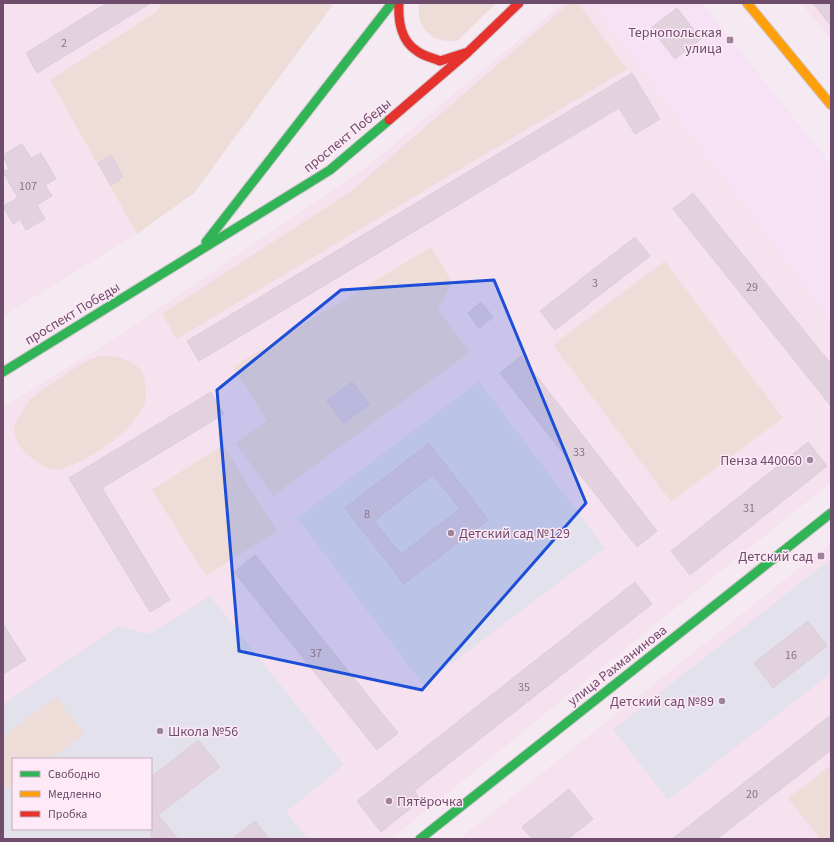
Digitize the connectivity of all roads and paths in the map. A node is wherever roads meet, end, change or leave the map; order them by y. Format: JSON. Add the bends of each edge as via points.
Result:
{"nodes":[{"id":1,"x":392,"y":3,"type":"edge"},
{"id":2,"x":399,"y":3,"type":"edge"},
{"id":3,"x":519,"y":3,"type":"edge"},
{"id":4,"x":747,"y":3,"type":"edge"},
{"id":5,"x":467,"y":53,"type":"junction"},
{"id":6,"x":831,"y":106,"type":"edge"},
{"id":7,"x":197,"y":254,"type":"junction"},
{"id":8,"x":3,"y":372,"type":"edge"},
{"id":9,"x":831,"y":513,"type":"edge"},
{"id":10,"x":420,"y":839,"type":"edge"}],
"edges":[{"from":1,"to":7,"type":"main road","name":"проспект Победы"},
{"from":2,"to":5,"type":"main road","via":[[398,16],[402,33],[416,51],[440,61]]},
{"from":3,"to":5,"type":"main road","name":"проспект Победы"},
{"from":4,"to":6,"type":"main road"},
{"from":5,"to":7,"type":"main road","name":"проспект Победы","via":[[330,170]]},
{"from":7,"to":8,"type":"main road","name":"проспект Победы"},
{"from":9,"to":10,"type":"main road","name":"улица Рахманинова"}]}
